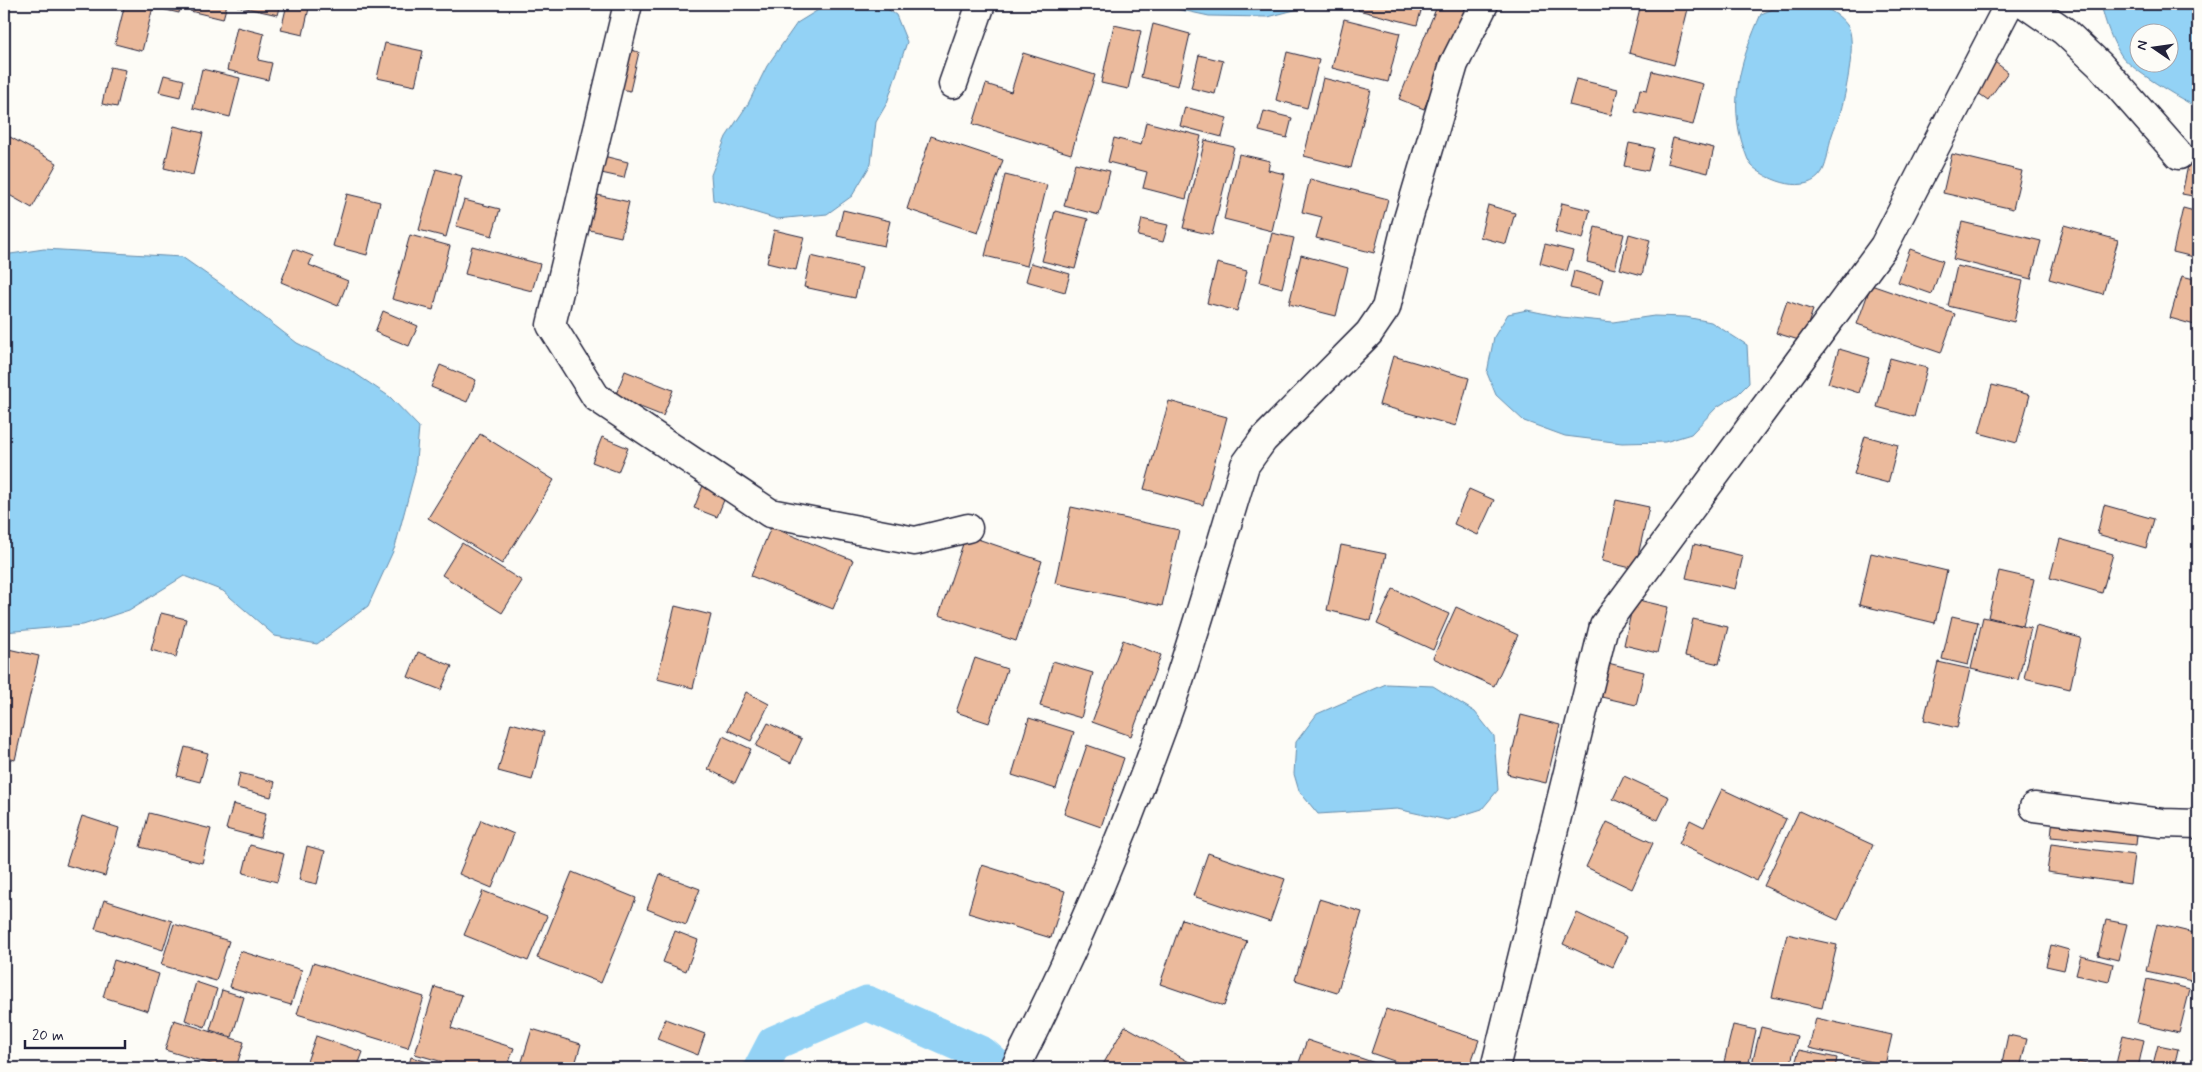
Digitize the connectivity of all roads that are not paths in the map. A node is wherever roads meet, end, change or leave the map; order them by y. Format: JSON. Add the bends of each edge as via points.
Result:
{"nodes":[{"id":1,"x":628,"y":4,"type":"edge"},
{"id":2,"x":980,"y":4,"type":"edge"},
{"id":3,"x":1484,"y":4,"type":"edge"},
{"id":4,"x":2009,"y":4,"type":"edge"},
{"id":5,"x":2025,"y":4,"type":"edge"},
{"id":6,"x":953,"y":84,"type":"dead end"},
{"id":7,"x":2178,"y":155,"type":"dead end"},
{"id":8,"x":968,"y":528,"type":"dead end"},
{"id":9,"x":2034,"y":807,"type":"dead end"},
{"id":10,"x":2198,"y":824,"type":"edge"},
{"id":11,"x":1015,"y":1068,"type":"edge"},
{"id":12,"x":1495,"y":1068,"type":"edge"}],
"edges":[{"from":1,"to":8,"type":"street","via":[[551,325],[596,397],[770,513],[915,541]]},
{"from":2,"to":6,"type":"street"},
{"from":3,"to":11,"type":"street","via":[[1454,64],[1406,226],[1386,308],[1368,333],[1263,440],[1245,465],[1176,689],[1113,854]]},
{"from":4,"to":12,"type":"street","via":[[1884,246],[1604,626]]},
{"from":5,"to":7,"type":"street","via":[[2064,31],[2100,65]]},
{"from":9,"to":10,"type":"street"}]}
